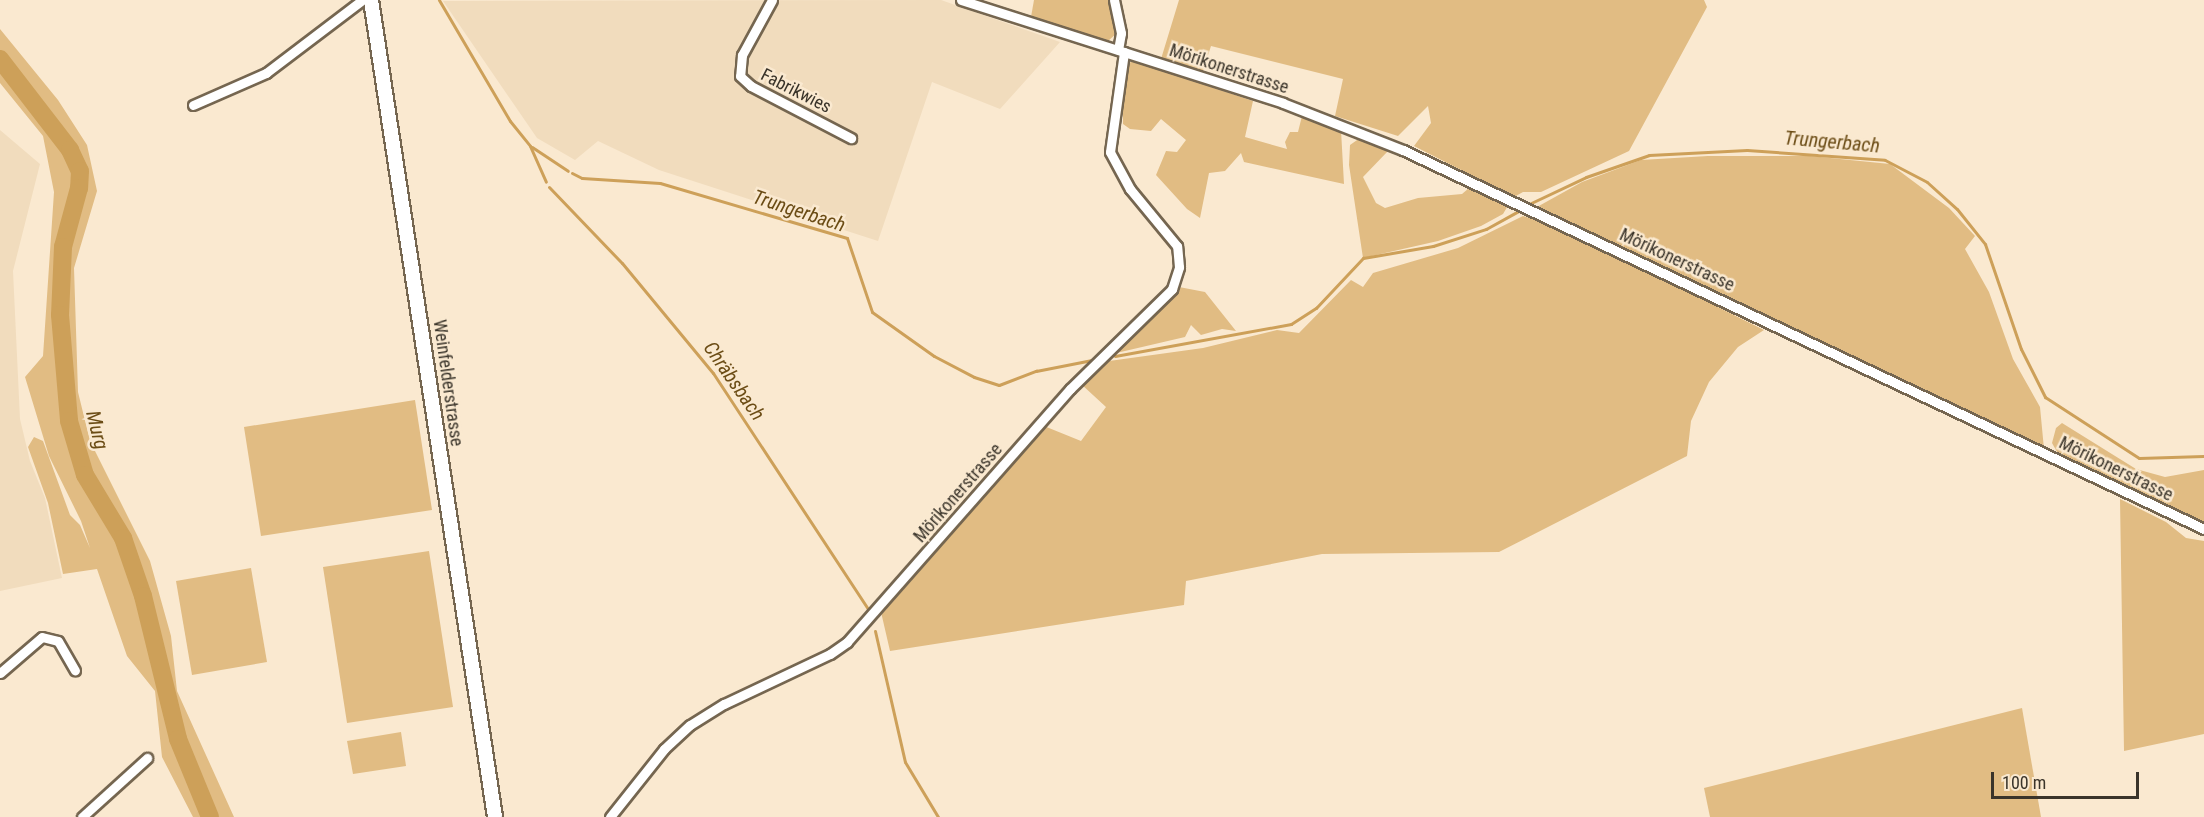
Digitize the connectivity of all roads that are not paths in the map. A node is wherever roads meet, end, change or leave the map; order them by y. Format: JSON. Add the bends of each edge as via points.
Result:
{"nodes":[{"id":1,"x":362,"y":0,"type":"edge"},
{"id":2,"x":371,"y":0,"type":"edge"},
{"id":3,"x":772,"y":0,"type":"edge"},
{"id":4,"x":961,"y":0,"type":"edge"},
{"id":5,"x":1114,"y":0,"type":"edge"},
{"id":6,"x":1121,"y":51,"type":"junction"},
{"id":7,"x":193,"y":105,"type":"dead end"},
{"id":8,"x":851,"y":138,"type":"dead end"},
{"id":9,"x":2204,"y":529,"type":"edge"},
{"id":10,"x":75,"y":670,"type":"dead end"},
{"id":11,"x":0,"y":673,"type":"edge"},
{"id":12,"x":147,"y":758,"type":"dead end"},
{"id":13,"x":490,"y":772,"type":"junction"},
{"id":14,"x":82,"y":817,"type":"edge"},
{"id":15,"x":495,"y":817,"type":"edge"},
{"id":16,"x":505,"y":817,"type":"edge"},
{"id":17,"x":610,"y":817,"type":"edge"}],
"edges":[{"from":1,"to":7,"type":"street","via":[[266,73]]},
{"from":2,"to":13,"type":"main road","name":"Weinfelderstrasse"},
{"from":3,"to":8,"type":"street","name":"Fabrikwies","via":[[742,55],[740,76],[751,86]]},
{"from":4,"to":6,"type":"street"},
{"from":5,"to":6,"type":"street","name":"Mörikonerstrasse"},
{"from":6,"to":9,"type":"street","name":"Mörikonerstrasse","via":[[1283,104],[1403,150]]},
{"from":6,"to":17,"type":"street","name":"Mörikonerstrasse","via":[[1110,152],[1130,189],[1177,246],[1179,267],[1172,289],[1070,389],[847,642],[690,725],[664,749]]},
{"from":10,"to":11,"type":"street","via":[[58,641],[42,637]]},
{"from":12,"to":14,"type":"street"},
{"from":13,"to":15,"type":"main road","name":"Weinfelderstrasse"},
{"from":13,"to":16,"type":"main road","name":"Weinfelderstrasse"}]}
